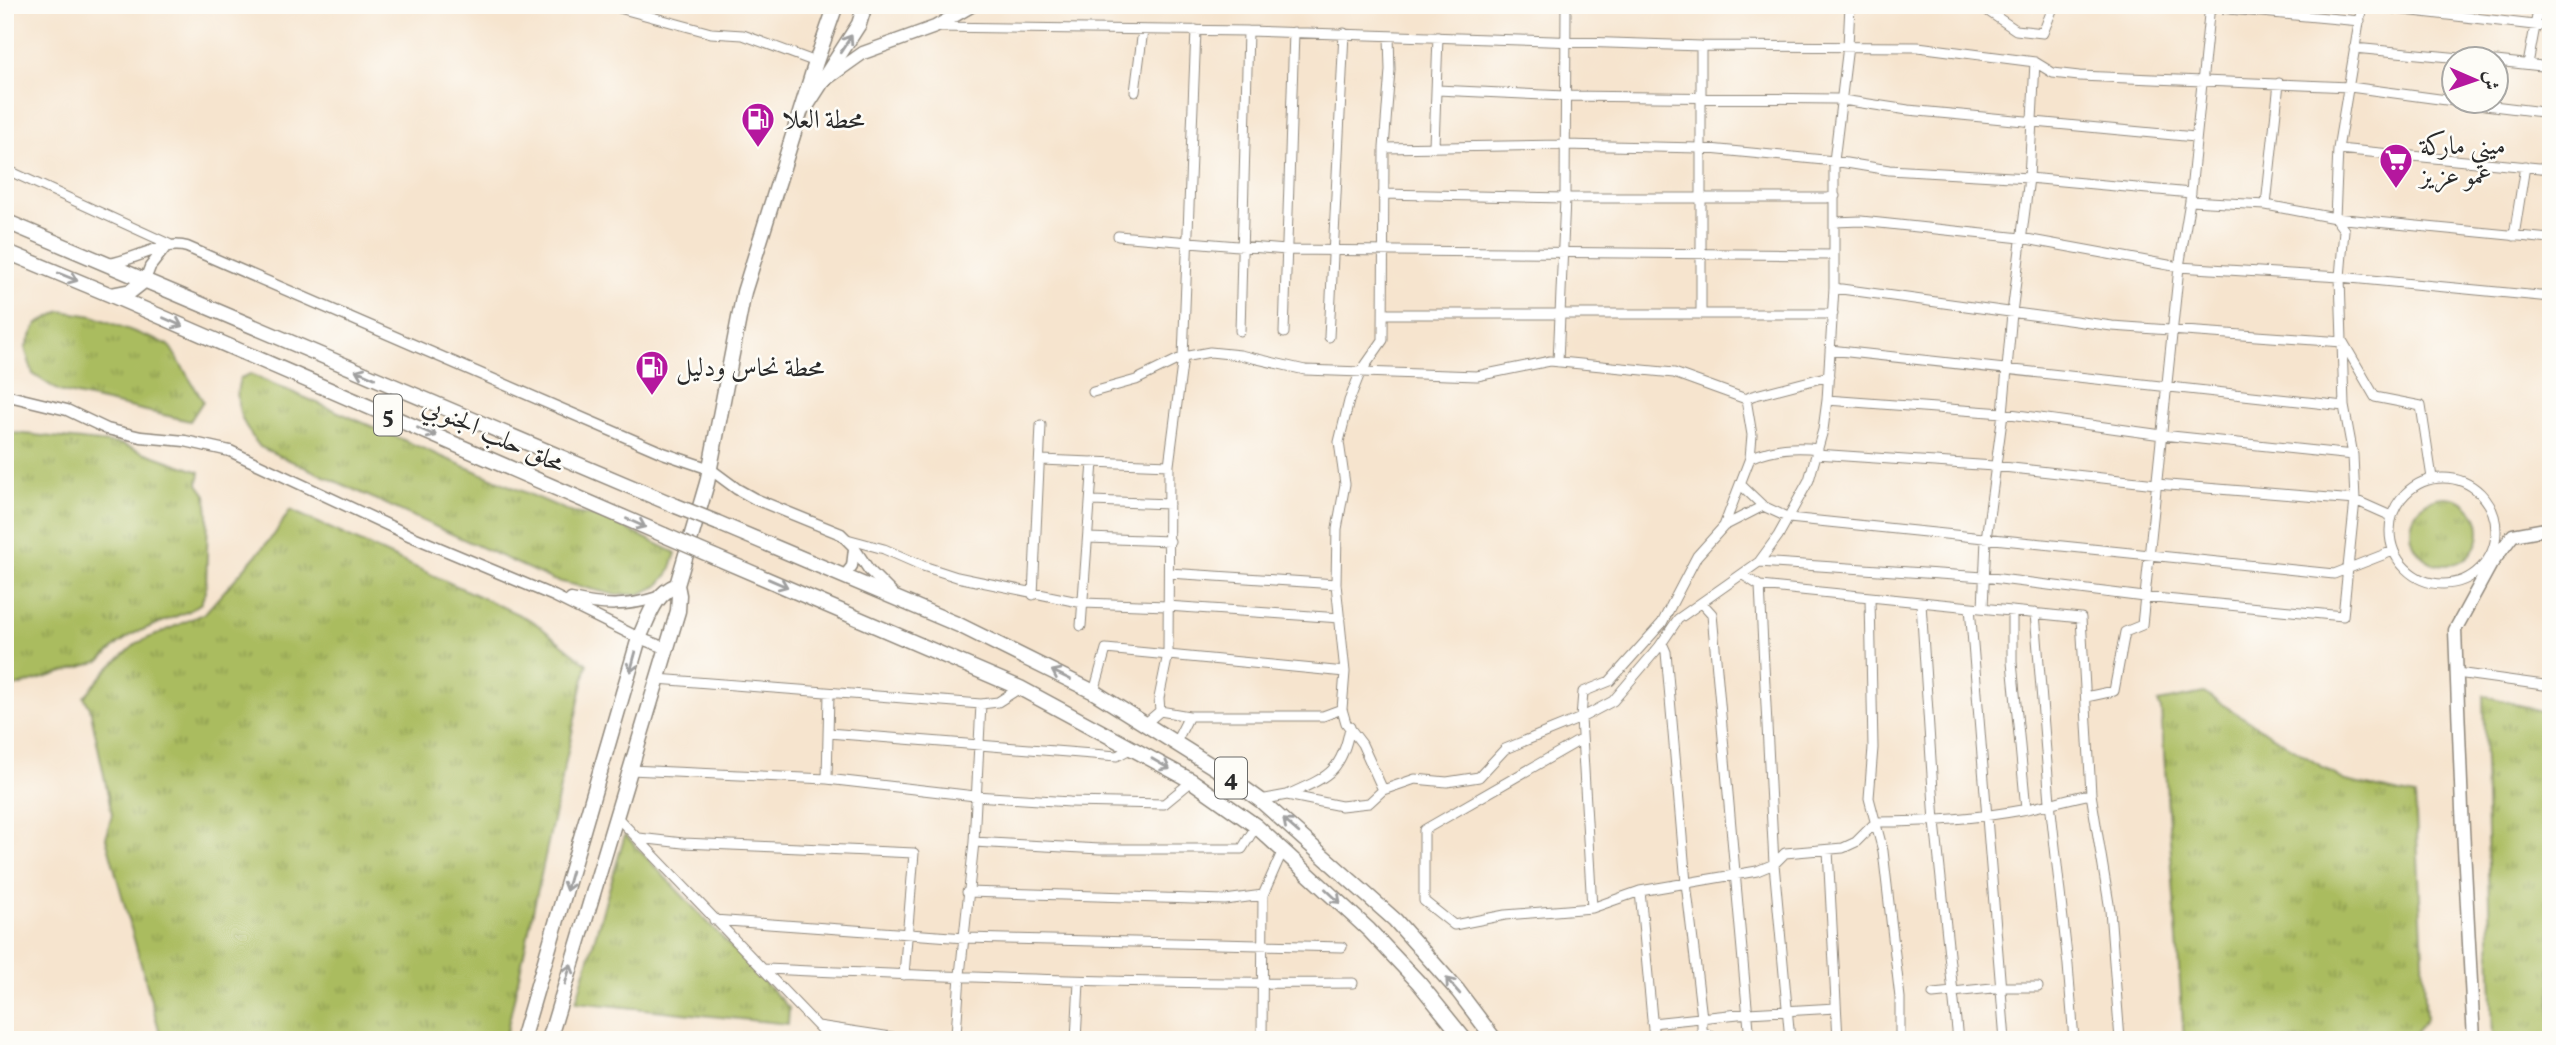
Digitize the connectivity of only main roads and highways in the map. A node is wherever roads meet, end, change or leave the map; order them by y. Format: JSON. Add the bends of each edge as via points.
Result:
{"nodes":[{"id":1,"x":836,"y":5,"type":"edge"},
{"id":2,"x":865,"y":5,"type":"edge"},
{"id":3,"x":973,"y":5,"type":"edge"},
{"id":4,"x":821,"y":82,"type":"junction"},
{"id":5,"x":797,"y":121,"type":"junction"},
{"id":6,"x":5,"y":221,"type":"edge"},
{"id":7,"x":5,"y":251,"type":"edge"},
{"id":8,"x":145,"y":280,"type":"junction"},
{"id":9,"x":111,"y":295,"type":"junction"},
{"id":10,"x":718,"y":523,"type":"joint"},
{"id":11,"x":2551,"y":528,"type":"edge"},
{"id":12,"x":715,"y":557,"type":"joint"},
{"id":13,"x":677,"y":585,"type":"junction"},
{"id":14,"x":522,"y":1040,"type":"edge"},
{"id":15,"x":549,"y":1040,"type":"edge"},
{"id":16,"x":1465,"y":1040,"type":"edge"},
{"id":17,"x":1495,"y":1040,"type":"edge"},
{"id":18,"x":2474,"y":1040,"type":"edge"}],
"edges":[{"from":1,"to":5,"type":"main road"},
{"from":4,"to":2,"type":"main road","one_way":true,"via":[[859,24]]},
{"from":3,"to":4,"type":"main road","via":[[935,27],[863,53]]},
{"from":4,"to":5,"type":"main road"},
{"from":5,"to":13,"type":"main road","via":[[744,292],[710,469]]},
{"from":6,"to":8,"type":"main road","number":"5"},
{"from":7,"to":9,"type":"main road","number":"5","one_way":true},
{"from":8,"to":9,"type":"main road","via":[[131,291]]},
{"from":10,"to":8,"type":"main road","name":"محلق حلب الجنوبي","number":"5","one_way":true,"bridge":true},
{"from":9,"to":12,"type":"main road","name":"محلق حلب الجنوبي","number":"5","one_way":true,"bridge":true},
{"from":17,"to":10,"type":"main road","number":"4","one_way":true,"via":[[1395,920],[1261,800],[1176,742],[1094,692],[959,625]]},
{"from":11,"to":18,"type":"main road","via":[[2513,534],[2455,630]]},
{"from":12,"to":16,"type":"main road","number":"4","one_way":true,"via":[[1020,688],[1192,781],[1256,826],[1369,930]]},
{"from":13,"to":14,"type":"main road","one_way":true,"via":[[658,597],[639,638]]},
{"from":15,"to":13,"type":"main road","one_way":true,"via":[[680,604]]}]}
